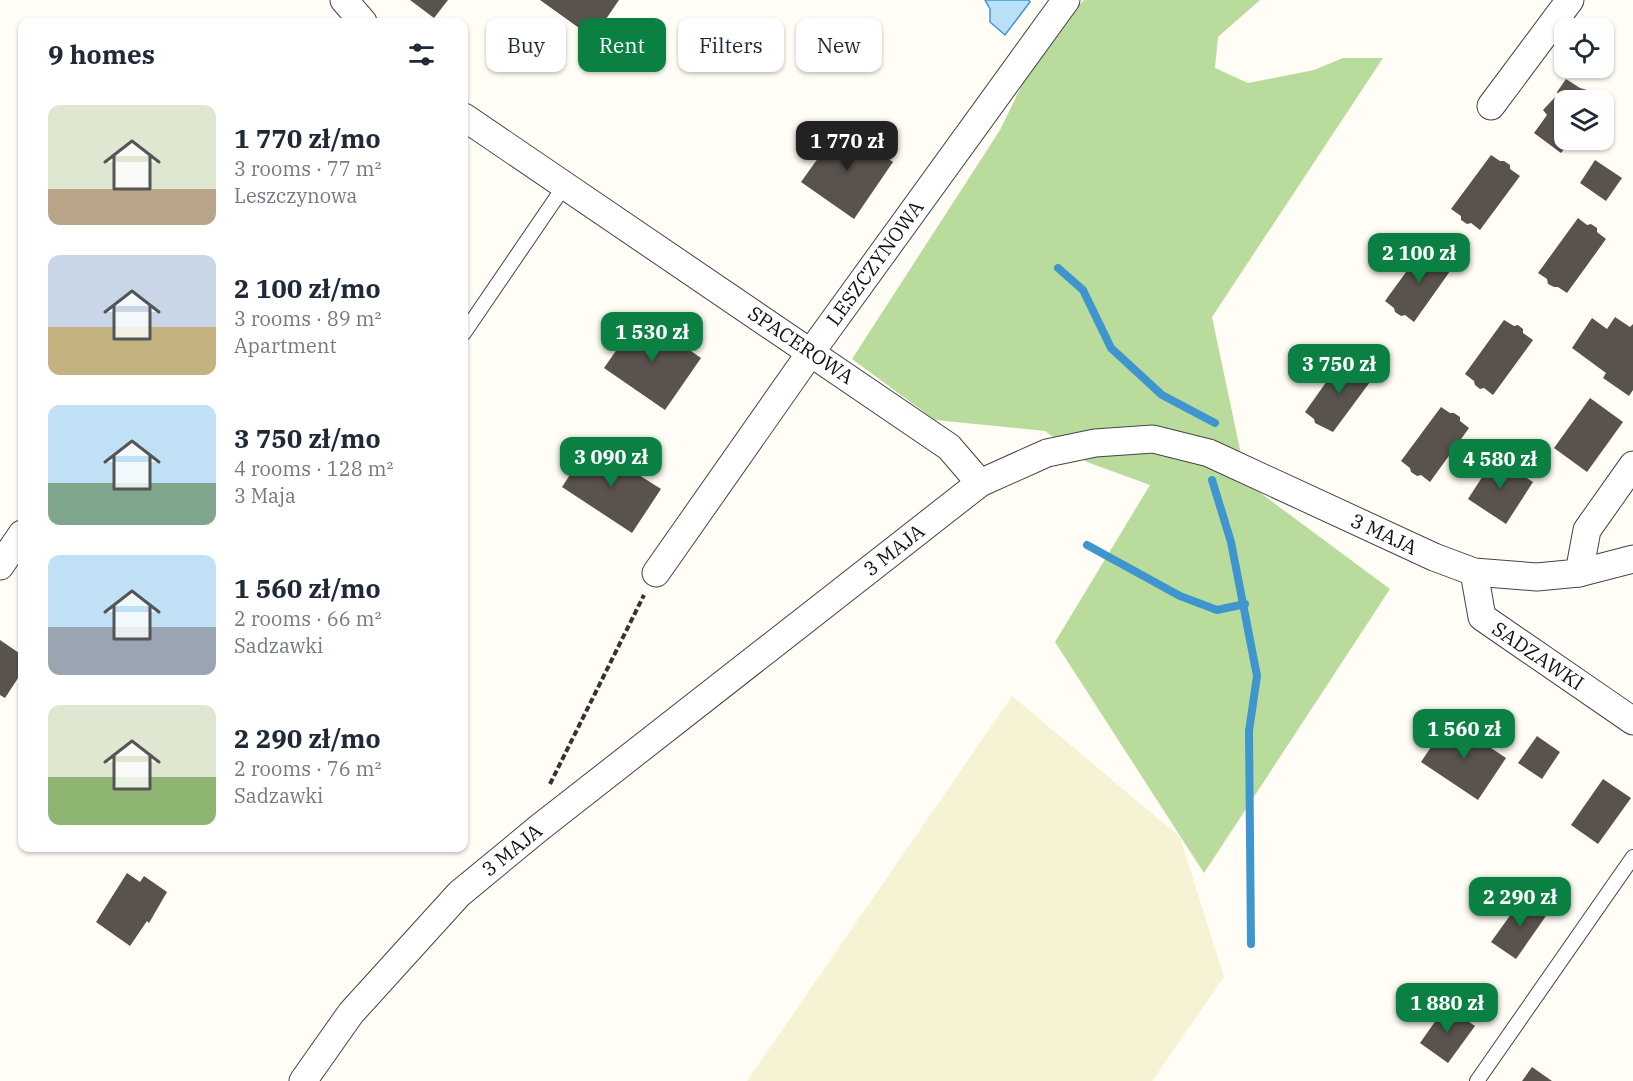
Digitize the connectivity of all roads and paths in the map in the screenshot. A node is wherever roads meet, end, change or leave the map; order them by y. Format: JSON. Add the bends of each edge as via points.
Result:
{"nodes":[{"id":1,"x":344,"y":0,"type":"edge"},
{"id":2,"x":1066,"y":0,"type":"edge"},
{"id":3,"x":1570,"y":0,"type":"edge"},
{"id":4,"x":360,"y":18,"type":"edge"},
{"id":5,"x":1491,"y":106,"type":"dead end"},
{"id":6,"x":468,"y":120,"type":"edge"},
{"id":7,"x":565,"y":186,"type":"junction"},
{"id":8,"x":468,"y":327,"type":"edge"},
{"id":9,"x":811,"y":352,"type":"junction"},
{"id":10,"x":1633,"y":465,"type":"edge"},
{"id":11,"x":980,"y":483,"type":"junction"},
{"id":12,"x":18,"y":540,"type":"edge"},
{"id":13,"x":1633,"y":559,"type":"edge"},
{"id":14,"x":0,"y":566,"type":"edge"},
{"id":15,"x":1474,"y":572,"type":"junction"},
{"id":16,"x":656,"y":573,"type":"joint"},
{"id":17,"x":1578,"y":573,"type":"junction"},
{"id":18,"x":1633,"y":721,"type":"edge"},
{"id":19,"x":539,"y":828,"type":"junction"},
{"id":20,"x":1633,"y":857,"type":"edge"},
{"id":21,"x":303,"y":1081,"type":"edge"},
{"id":22,"x":1477,"y":1081,"type":"edge"}],
"edges":[{"from":1,"to":4,"type":"street"},
{"from":2,"to":9,"type":"street","name":"LESZCZYNOWA"},
{"from":3,"to":5,"type":"street"},
{"from":6,"to":7,"type":"street","name":"SPACEROWA"},
{"from":7,"to":8,"type":"lane"},
{"from":7,"to":9,"type":"street","name":"SPACEROWA"},
{"from":9,"to":11,"type":"street","name":"SPACEROWA","via":[[949,447]]},
{"from":9,"to":16,"type":"street","name":"LESZCZYNOWA"},
{"from":10,"to":17,"type":"street","via":[[1587,530]]},
{"from":11,"to":15,"type":"street","name":"3 MAJA","via":[[1047,453],[1095,443],[1153,439],[1209,453]]},
{"from":11,"to":19,"type":"street","name":"3 MAJA"},
{"from":12,"to":14,"type":"street"},
{"from":13,"to":17,"type":"street","name":"3 MAJA"},
{"from":15,"to":17,"type":"street","name":"3 MAJA","via":[[1537,577]]},
{"from":15,"to":18,"type":"street","name":"SADZAWKI","via":[[1482,617]]},
{"from":16,"to":19,"type":"path","via":[[534,815]]},
{"from":19,"to":21,"type":"street","name":"3 MAJA","via":[[459,894],[351,1012]]},
{"from":20,"to":22,"type":"lane"}]}
